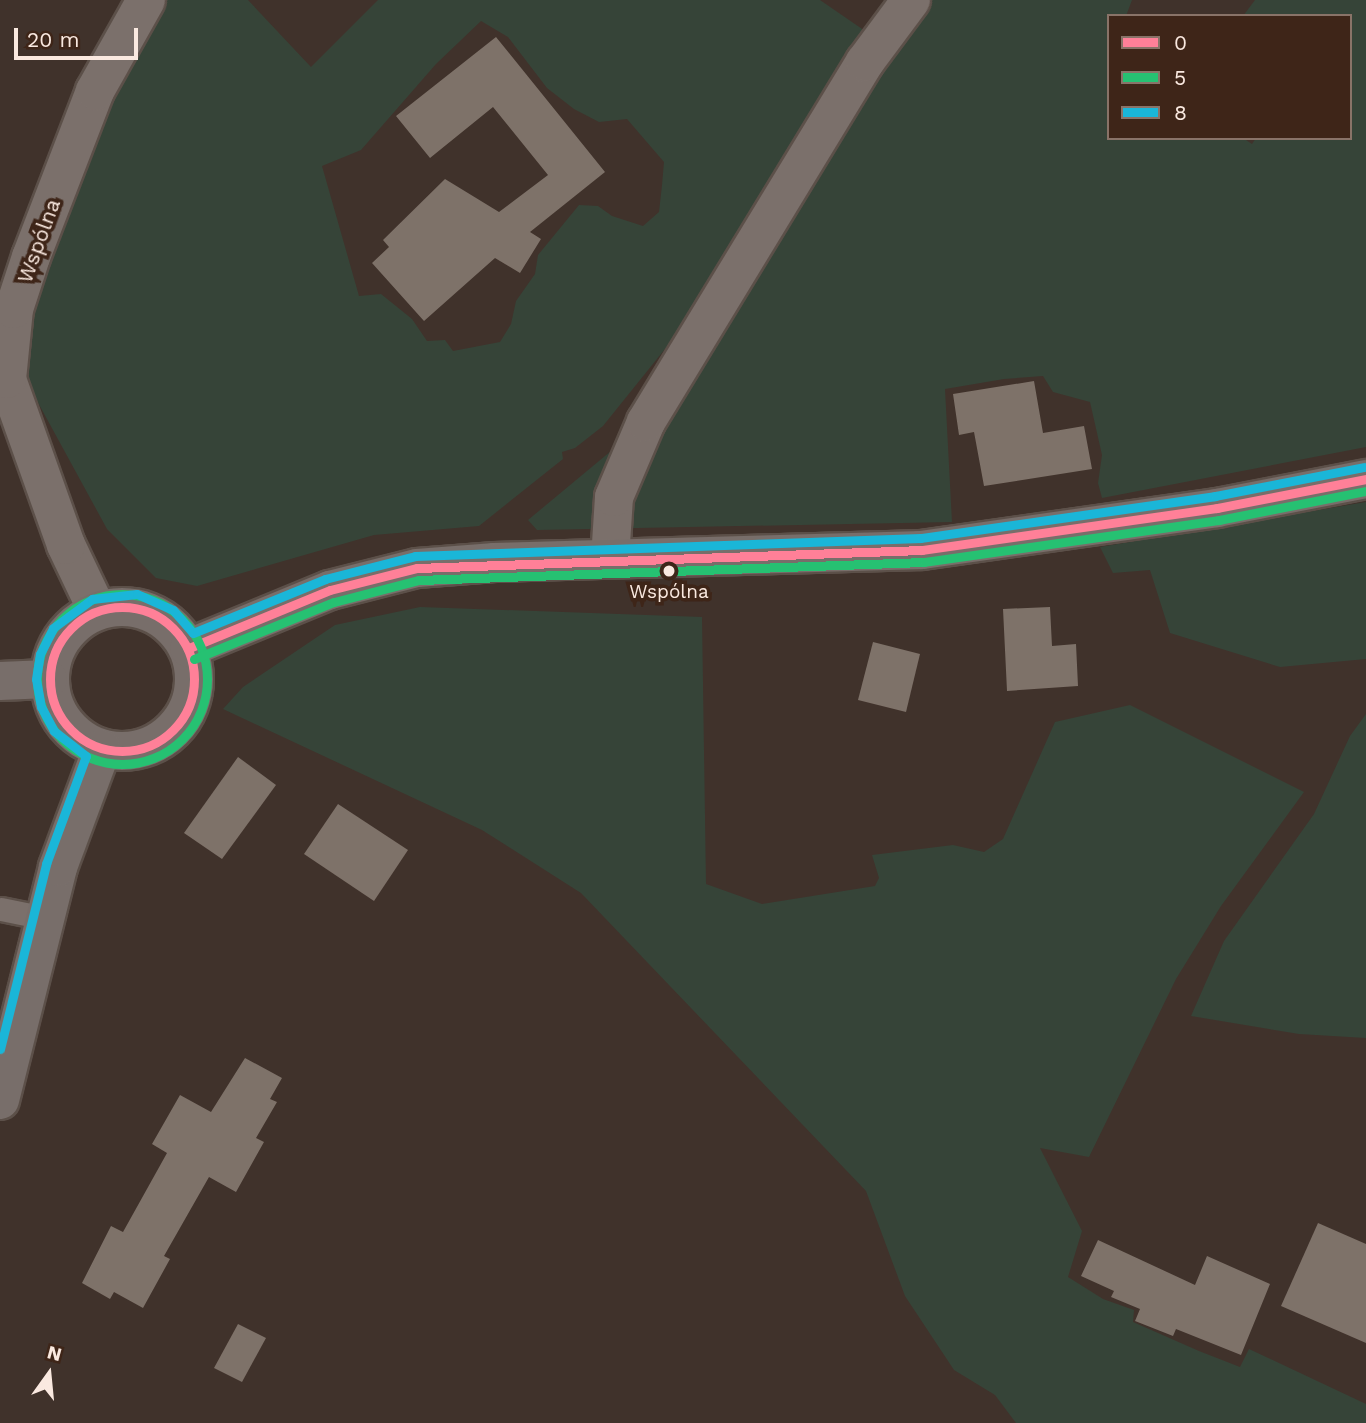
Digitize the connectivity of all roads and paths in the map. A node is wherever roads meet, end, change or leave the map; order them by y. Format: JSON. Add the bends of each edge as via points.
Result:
{"nodes":[{"id":1,"x":146,"y":0,"type":"edge"},
{"id":2,"x":911,"y":0,"type":"edge"},
{"id":3,"x":3,"y":378,"type":"edge"},
{"id":4,"x":1366,"y":479,"type":"edge"},
{"id":5,"x":610,"y":559,"type":"junction"},
{"id":6,"x":97,"y":610,"type":"junction"},
{"id":7,"x":189,"y":648,"type":"junction"},
{"id":8,"x":48,"y":678,"type":"junction"},
{"id":9,"x":0,"y":681,"type":"edge"},
{"id":10,"x":102,"y":749,"type":"junction"},
{"id":11,"x":1,"y":909,"type":"edge"},
{"id":12,"x":45,"y":918,"type":"junction"},
{"id":13,"x":0,"y":1100,"type":"edge"}],
"edges":[{"from":1,"to":3,"type":"street","name":"Wspólna","via":[[95,91],[31,257],[14,309]]},
{"from":2,"to":5,"type":"street","via":[[865,62],[646,422],[614,497]]},
{"from":3,"to":6,"type":"street","name":"Wspólna","via":[[66,545]]},
{"from":4,"to":5,"type":"street","via":[[1217,508],[922,550]]},
{"from":5,"to":7,"type":"street","via":[[417,568],[330,590]]},
{"from":6,"to":7,"type":"street","via":[[133,606],[166,620]]},
{"from":6,"to":8,"type":"street","via":[[62,636]]},
{"from":7,"to":10,"type":"street","via":[[193,691],[187,712],[166,738],[135,751]]},
{"from":8,"to":9,"type":"street"},
{"from":8,"to":10,"type":"street","via":[[52,702],[63,723],[81,740]]},
{"from":10,"to":12,"type":"street"},
{"from":11,"to":12,"type":"lane"},
{"from":12,"to":13,"type":"street"}]}
